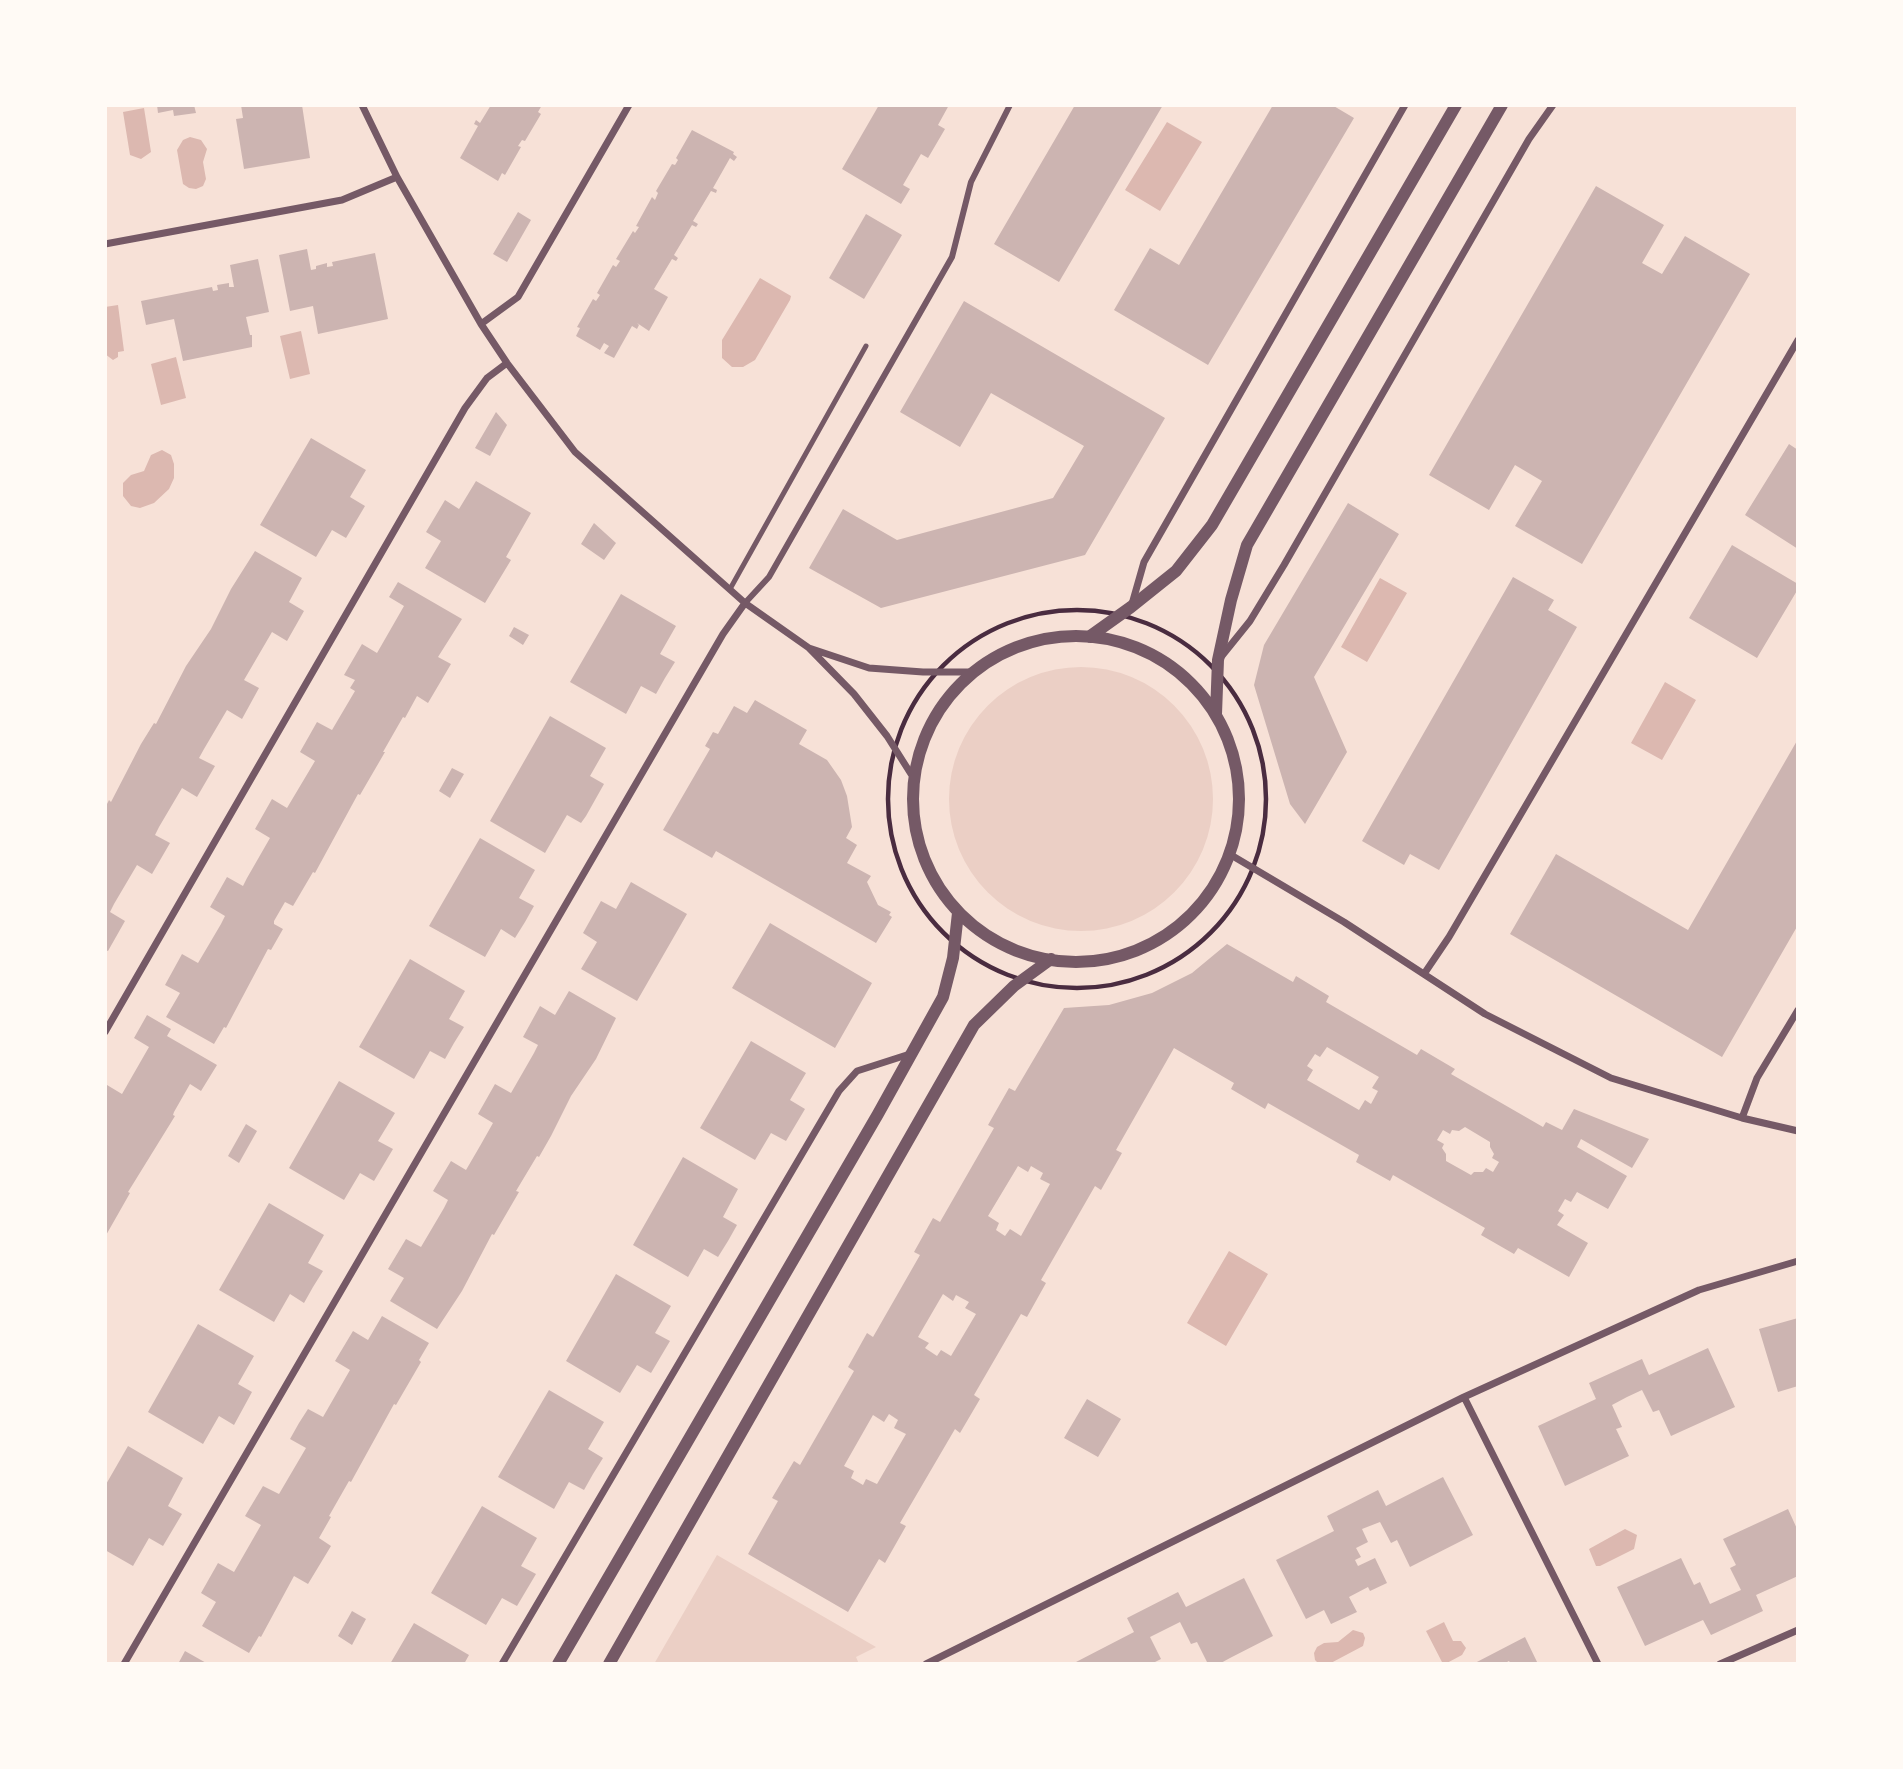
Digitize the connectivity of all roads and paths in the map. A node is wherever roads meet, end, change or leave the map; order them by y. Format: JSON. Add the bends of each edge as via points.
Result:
{"nodes":[{"id":1,"x":362,"y":105,"type":"edge"},
{"id":2,"x":629,"y":105,"type":"edge"},
{"id":3,"x":1010,"y":105,"type":"edge"},
{"id":4,"x":1405,"y":105,"type":"edge"},
{"id":5,"x":1456,"y":105,"type":"edge"},
{"id":6,"x":1502,"y":105,"type":"edge"},
{"id":7,"x":1553,"y":105,"type":"edge"},
{"id":8,"x":397,"y":177,"type":"junction"},
{"id":9,"x":105,"y":244,"type":"edge"},
{"id":10,"x":481,"y":324,"type":"junction"},
{"id":11,"x":1798,"y":340,"type":"edge"},
{"id":12,"x":866,"y":346,"type":"dead end"},
{"id":13,"x":507,"y":363,"type":"junction"},
{"id":14,"x":730,"y":589,"type":"junction"},
{"id":15,"x":745,"y":603,"type":"junction"},
{"id":16,"x":1131,"y":607,"type":"junction"},
{"id":17,"x":1120,"y":615,"type":"junction"},
{"id":18,"x":1089,"y":636,"type":"junction"},
{"id":19,"x":809,"y":648,"type":"junction"},
{"id":20,"x":1218,"y":666,"type":"junction"},
{"id":21,"x":971,"y":672,"type":"junction"},
{"id":22,"x":934,"y":673,"type":"junction"},
{"id":23,"x":1216,"y":714,"type":"junction"},
{"id":24,"x":894,"y":747,"type":"junction"},
{"id":25,"x":911,"y":774,"type":"junction"},
{"id":26,"x":1231,"y":855,"type":"junction"},
{"id":27,"x":1254,"y":868,"type":"junction"},
{"id":28,"x":958,"y":913,"type":"junction"},
{"id":29,"x":955,"y":943,"type":"junction"},
{"id":30,"x":1051,"y":959,"type":"junction"},
{"id":31,"x":1424,"y":974,"type":"junction"},
{"id":32,"x":1024,"y":979,"type":"junction"},
{"id":33,"x":1798,"y":1010,"type":"edge"},
{"id":34,"x":105,"y":1031,"type":"edge"},
{"id":35,"x":913,"y":1052,"type":"junction"},
{"id":36,"x":1742,"y":1118,"type":"junction"},
{"id":37,"x":1798,"y":1131,"type":"edge"},
{"id":38,"x":1798,"y":1261,"type":"edge"},
{"id":39,"x":1464,"y":1397,"type":"junction"},
{"id":40,"x":1798,"y":1630,"type":"edge"},
{"id":41,"x":124,"y":1664,"type":"edge"},
{"id":42,"x":502,"y":1664,"type":"edge"},
{"id":43,"x":558,"y":1664,"type":"edge"},
{"id":44,"x":609,"y":1664,"type":"edge"},
{"id":45,"x":926,"y":1664,"type":"edge"},
{"id":46,"x":1598,"y":1664,"type":"edge"},
{"id":47,"x":1720,"y":1664,"type":"edge"}],
"edges":[{"from":1,"to":8,"type":"street"},
{"from":2,"to":10,"type":"street","via":[[518,297]]},
{"from":3,"to":15,"type":"street","via":[[971,182],[952,257],[769,577]]},
{"from":4,"to":16,"type":"street","via":[[1144,562]]},
{"from":5,"to":16,"type":"street","via":[[1212,525],[1176,571]]},
{"from":6,"to":20,"type":"street","via":[[1247,545]]},
{"from":7,"to":20,"type":"street","via":[[1529,139],[1284,565]]},
{"from":8,"to":9,"type":"street","via":[[342,200]]},
{"from":8,"to":10,"type":"street"},
{"from":10,"to":13,"type":"street"},
{"from":11,"to":31,"type":"street"},
{"from":12,"to":14,"type":"lane"},
{"from":13,"to":14,"type":"street","via":[[575,452]]},
{"from":13,"to":34,"type":"street","via":[[487,378],[465,408]]},
{"from":14,"to":15,"type":"street"},
{"from":15,"to":19,"type":"street"},
{"from":15,"to":41,"type":"street"},
{"from":16,"to":17,"type":"street"},
{"from":17,"to":18,"type":"street"},
{"from":17,"to":20,"type":"path","via":[[1177,638]]},
{"from":17,"to":22,"type":"path","via":[[1049,610],[1010,621],[969,641]]},
{"from":18,"to":21,"type":"street","via":[[1037,641],[996,654]]},
{"from":18,"to":23,"type":"street","via":[[1131,645],[1163,662],[1188,681]]},
{"from":19,"to":22,"type":"street","via":[[869,668]]},
{"from":19,"to":24,"type":"street","via":[[854,694]]},
{"from":20,"to":23,"type":"street"},
{"from":20,"to":27,"type":"path","via":[[1254,730],[1266,785],[1266,817]]},
{"from":21,"to":22,"type":"street"},
{"from":21,"to":25,"type":"street","via":[[934,713]]},
{"from":22,"to":24,"type":"path","via":[[911,704]]},
{"from":23,"to":26,"type":"street","via":[[1238,772],[1242,816]]},
{"from":24,"to":25,"type":"street"},
{"from":24,"to":29,"type":"path","via":[[887,814],[895,856],[924,911]]},
{"from":25,"to":28,"type":"street","via":[[919,839],[932,877]]},
{"from":26,"to":27,"type":"street"},
{"from":26,"to":30,"type":"street","via":[[1215,887],[1177,929],[1142,950],[1087,962]]},
{"from":27,"to":31,"type":"street"},
{"from":27,"to":32,"type":"path","via":[[1234,906],[1203,941],[1166,967],[1096,988],[1064,988]]},
{"from":28,"to":29,"type":"street"},
{"from":28,"to":30,"type":"street","via":[[986,935]]},
{"from":29,"to":32,"type":"path","via":[[984,964]]},
{"from":29,"to":35,"type":"street","via":[[943,997]]},
{"from":30,"to":32,"type":"street"},
{"from":31,"to":36,"type":"street","via":[[1485,1014],[1611,1078]]},
{"from":32,"to":44,"type":"street","via":[[974,1025]]},
{"from":33,"to":36,"type":"street","via":[[1757,1078]]},
{"from":35,"to":42,"type":"street","via":[[857,1071],[839,1091]]},
{"from":35,"to":43,"type":"street"},
{"from":36,"to":37,"type":"street"},
{"from":38,"to":39,"type":"street","via":[[1699,1290]]},
{"from":39,"to":45,"type":"street"},
{"from":39,"to":46,"type":"street"},
{"from":40,"to":47,"type":"street"}]}
